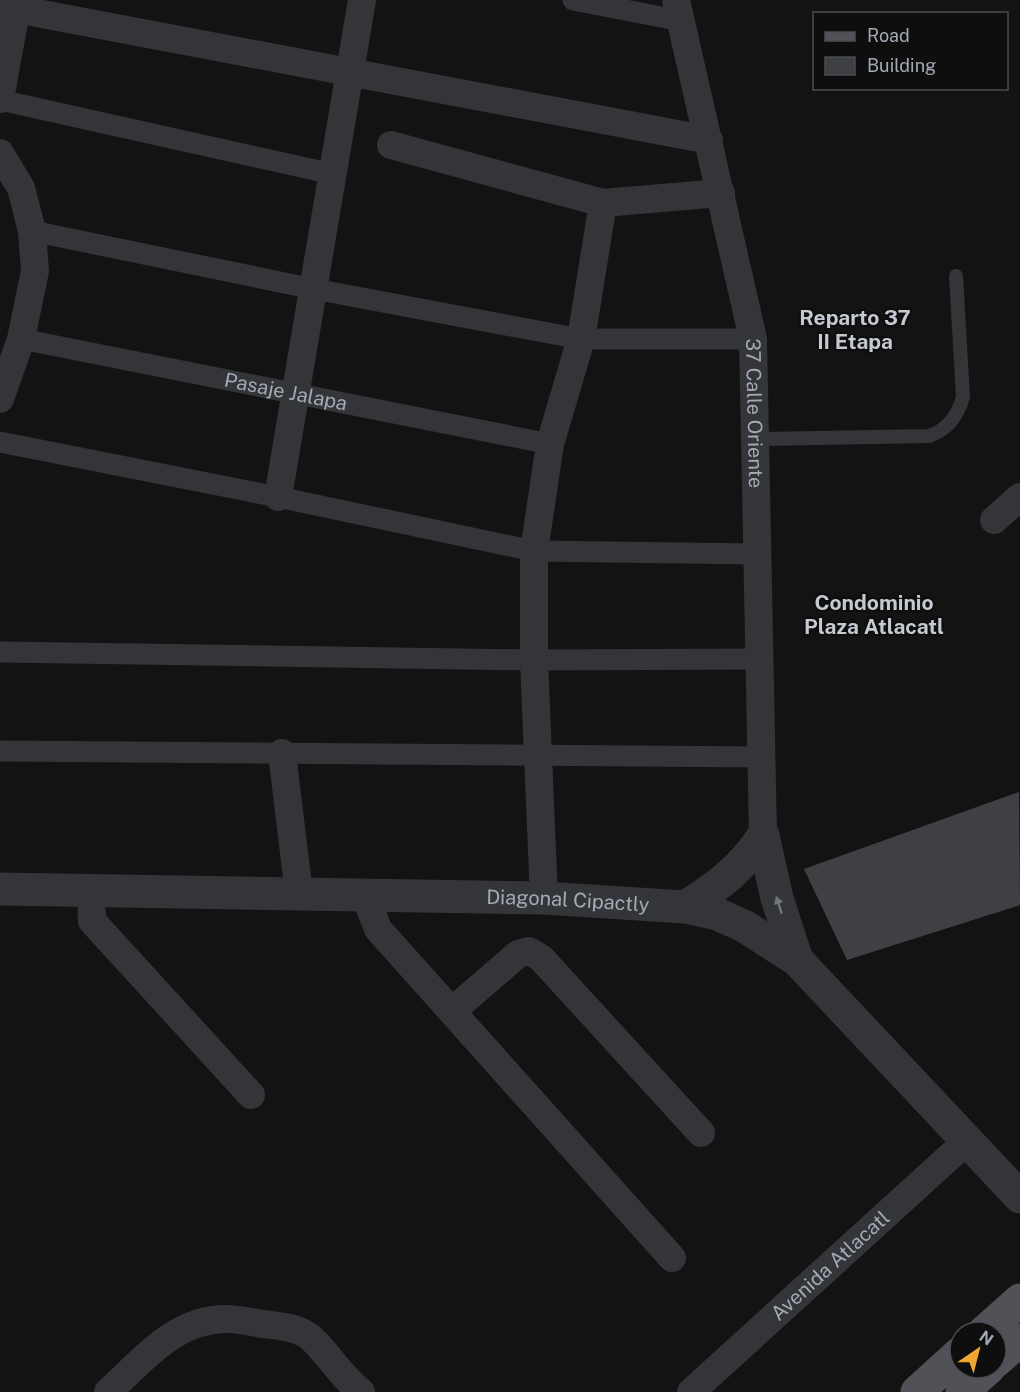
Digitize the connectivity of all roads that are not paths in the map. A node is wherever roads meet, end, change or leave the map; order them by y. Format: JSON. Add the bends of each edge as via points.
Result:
{"nodes":[{"id":1,"x":362,"y":0,"type":"edge"},
{"id":2,"x":573,"y":0,"type":"edge"},
{"id":3,"x":12,"y":5,"type":"edge"},
{"id":4,"x":679,"y":10,"type":"edge"},
{"id":5,"x":351,"y":72,"type":"junction"},
{"id":6,"x":0,"y":100,"type":"edge"},
{"id":7,"x":709,"y":140,"type":"junction"},
{"id":8,"x":391,"y":145,"type":"dead end"},
{"id":9,"x":0,"y":153,"type":"edge"},
{"id":10,"x":333,"y":174,"type":"junction"},
{"id":11,"x":721,"y":193,"type":"junction"},
{"id":12,"x":603,"y":203,"type":"junction"},
{"id":13,"x":32,"y":231,"type":"junction"},
{"id":14,"x":957,"y":276,"type":"dead end"},
{"id":15,"x":314,"y":289,"type":"junction"},
{"id":16,"x":21,"y":339,"type":"junction"},
{"id":17,"x":581,"y":339,"type":"junction"},
{"id":18,"x":753,"y":339,"type":"junction"},
{"id":19,"x":296,"y":393,"type":"junction"},
{"id":20,"x":0,"y":399,"type":"edge"},
{"id":21,"x":755,"y":439,"type":"junction"},
{"id":22,"x":0,"y":442,"type":"edge"},
{"id":23,"x":550,"y":444,"type":"junction"},
{"id":24,"x":278,"y":497,"type":"junction"},
{"id":25,"x":1020,"y":498,"type":"edge"},
{"id":26,"x":994,"y":520,"type":"dead end"},
{"id":27,"x":534,"y":551,"type":"junction"},
{"id":28,"x":758,"y":554,"type":"junction"},
{"id":29,"x":0,"y":652,"type":"edge"},
{"id":30,"x":534,"y":660,"type":"junction"},
{"id":31,"x":761,"y":660,"type":"junction"},
{"id":32,"x":0,"y":751,"type":"edge"},
{"id":33,"x":282,"y":753,"type":"junction"},
{"id":34,"x":537,"y":756,"type":"junction"},
{"id":35,"x":763,"y":756,"type":"junction"},
{"id":36,"x":763,"y":836,"type":"junction"},
{"id":37,"x":0,"y":889,"type":"edge"},
{"id":38,"x":91,"y":890,"type":"junction"},
{"id":39,"x":299,"y":894,"type":"junction"},
{"id":40,"x":365,"y":895,"type":"junction"},
{"id":41,"x":544,"y":897,"type":"junction"},
{"id":42,"x":685,"y":907,"type":"junction"},
{"id":43,"x":797,"y":960,"type":"junction"},
{"id":44,"x":452,"y":1011,"type":"junction"},
{"id":45,"x":251,"y":1095,"type":"dead end"},
{"id":46,"x":701,"y":1133,"type":"dead end"},
{"id":47,"x":968,"y":1140,"type":"junction"},
{"id":48,"x":1020,"y":1197,"type":"edge"},
{"id":49,"x":672,"y":1258,"type":"dead end"},
{"id":50,"x":1020,"y":1300,"type":"edge"},
{"id":51,"x":998,"y":1320,"type":"edge"},
{"id":52,"x":1020,"y":1340,"type":"edge"},
{"id":53,"x":1008,"y":1350,"type":"edge"},
{"id":54,"x":948,"y":1364,"type":"edge"},
{"id":55,"x":976,"y":1380,"type":"edge"},
{"id":56,"x":108,"y":1392,"type":"edge"},
{"id":57,"x":361,"y":1392,"type":"edge"},
{"id":58,"x":691,"y":1392,"type":"edge"},
{"id":59,"x":917,"y":1392,"type":"edge"},
{"id":60,"x":962,"y":1392,"type":"edge"}],
"edges":[{"from":1,"to":5,"type":"street"},
{"from":2,"to":4,"type":"street"},
{"from":3,"to":5,"type":"street"},
{"from":3,"to":6,"type":"street"},
{"from":4,"to":7,"type":"street","name":"37 Calle Oriente"},
{"from":5,"to":7,"type":"street"},
{"from":5,"to":10,"type":"street"},
{"from":6,"to":10,"type":"street"},
{"from":7,"to":11,"type":"street","name":"37 Calle Oriente"},
{"from":8,"to":12,"type":"street"},
{"from":9,"to":13,"type":"street","via":[[21,188]]},
{"from":10,"to":15,"type":"street"},
{"from":11,"to":12,"type":"street"},
{"from":11,"to":18,"type":"street","name":"37 Calle Oriente"},
{"from":12,"to":17,"type":"street"},
{"from":13,"to":15,"type":"street"},
{"from":13,"to":16,"type":"street","via":[[35,271]]},
{"from":14,"to":21,"type":"lane","via":[[963,397],[958,411],[941,432],[929,436]]},
{"from":15,"to":17,"type":"street"},
{"from":15,"to":19,"type":"street"},
{"from":16,"to":19,"type":"street","name":"Pasaje Jalapa"},
{"from":16,"to":20,"type":"street"},
{"from":17,"to":18,"type":"street"},
{"from":17,"to":23,"type":"street"},
{"from":18,"to":21,"type":"street","name":"37 Calle Oriente"},
{"from":19,"to":23,"type":"street","name":"Pasaje Jalapa"},
{"from":19,"to":24,"type":"street"},
{"from":21,"to":28,"type":"street","name":"37 Calle Oriente"},
{"from":22,"to":24,"type":"street"},
{"from":23,"to":27,"type":"street"},
{"from":24,"to":27,"type":"street"},
{"from":25,"to":26,"type":"street"},
{"from":27,"to":28,"type":"street"},
{"from":27,"to":30,"type":"street"},
{"from":28,"to":31,"type":"street","name":"37 Calle Oriente"},
{"from":29,"to":30,"type":"street"},
{"from":30,"to":31,"type":"street"},
{"from":30,"to":34,"type":"street"},
{"from":31,"to":35,"type":"street","name":"37 Calle Oriente"},
{"from":32,"to":33,"type":"street"},
{"from":33,"to":34,"type":"street"},
{"from":33,"to":39,"type":"street"},
{"from":34,"to":35,"type":"street"},
{"from":34,"to":41,"type":"street"},
{"from":35,"to":36,"type":"street","name":"37 Calle Oriente"},
{"from":36,"to":42,"type":"street","via":[[739,868]]},
{"from":43,"to":36,"type":"street","one_way":true},
{"from":37,"to":38,"type":"street","name":"Diagonal Cipactly"},
{"from":38,"to":39,"type":"street","name":"Diagonal Cipactly"},
{"from":38,"to":45,"type":"street","via":[[92,921]]},
{"from":39,"to":40,"type":"street","name":"Diagonal Cipactly"},
{"from":40,"to":41,"type":"street","name":"Diagonal Cipactly"},
{"from":40,"to":44,"type":"street","via":[[378,929]]},
{"from":41,"to":42,"type":"street","name":"Diagonal Cipactly"},
{"from":42,"to":43,"type":"street","name":"Diagonal Cipactly","via":[[717,914],[744,926]]},
{"from":43,"to":47,"type":"street","name":"Diagonal Cipactly"},
{"from":44,"to":46,"type":"street","via":[[518,954],[529,951],[541,958]]},
{"from":44,"to":49,"type":"street"},
{"from":47,"to":48,"type":"street","name":"Diagonal Cipactly"},
{"from":47,"to":58,"type":"street","name":"Avenida Atlacatl"},
{"from":50,"to":51,"type":"main road"},
{"from":52,"to":53,"type":"main road"},
{"from":54,"to":59,"type":"main road"},
{"from":55,"to":60,"type":"main road"},
{"from":56,"to":57,"type":"street","via":[[179,1330],[193,1323],[228,1319],[297,1330],[310,1338]]}]}
